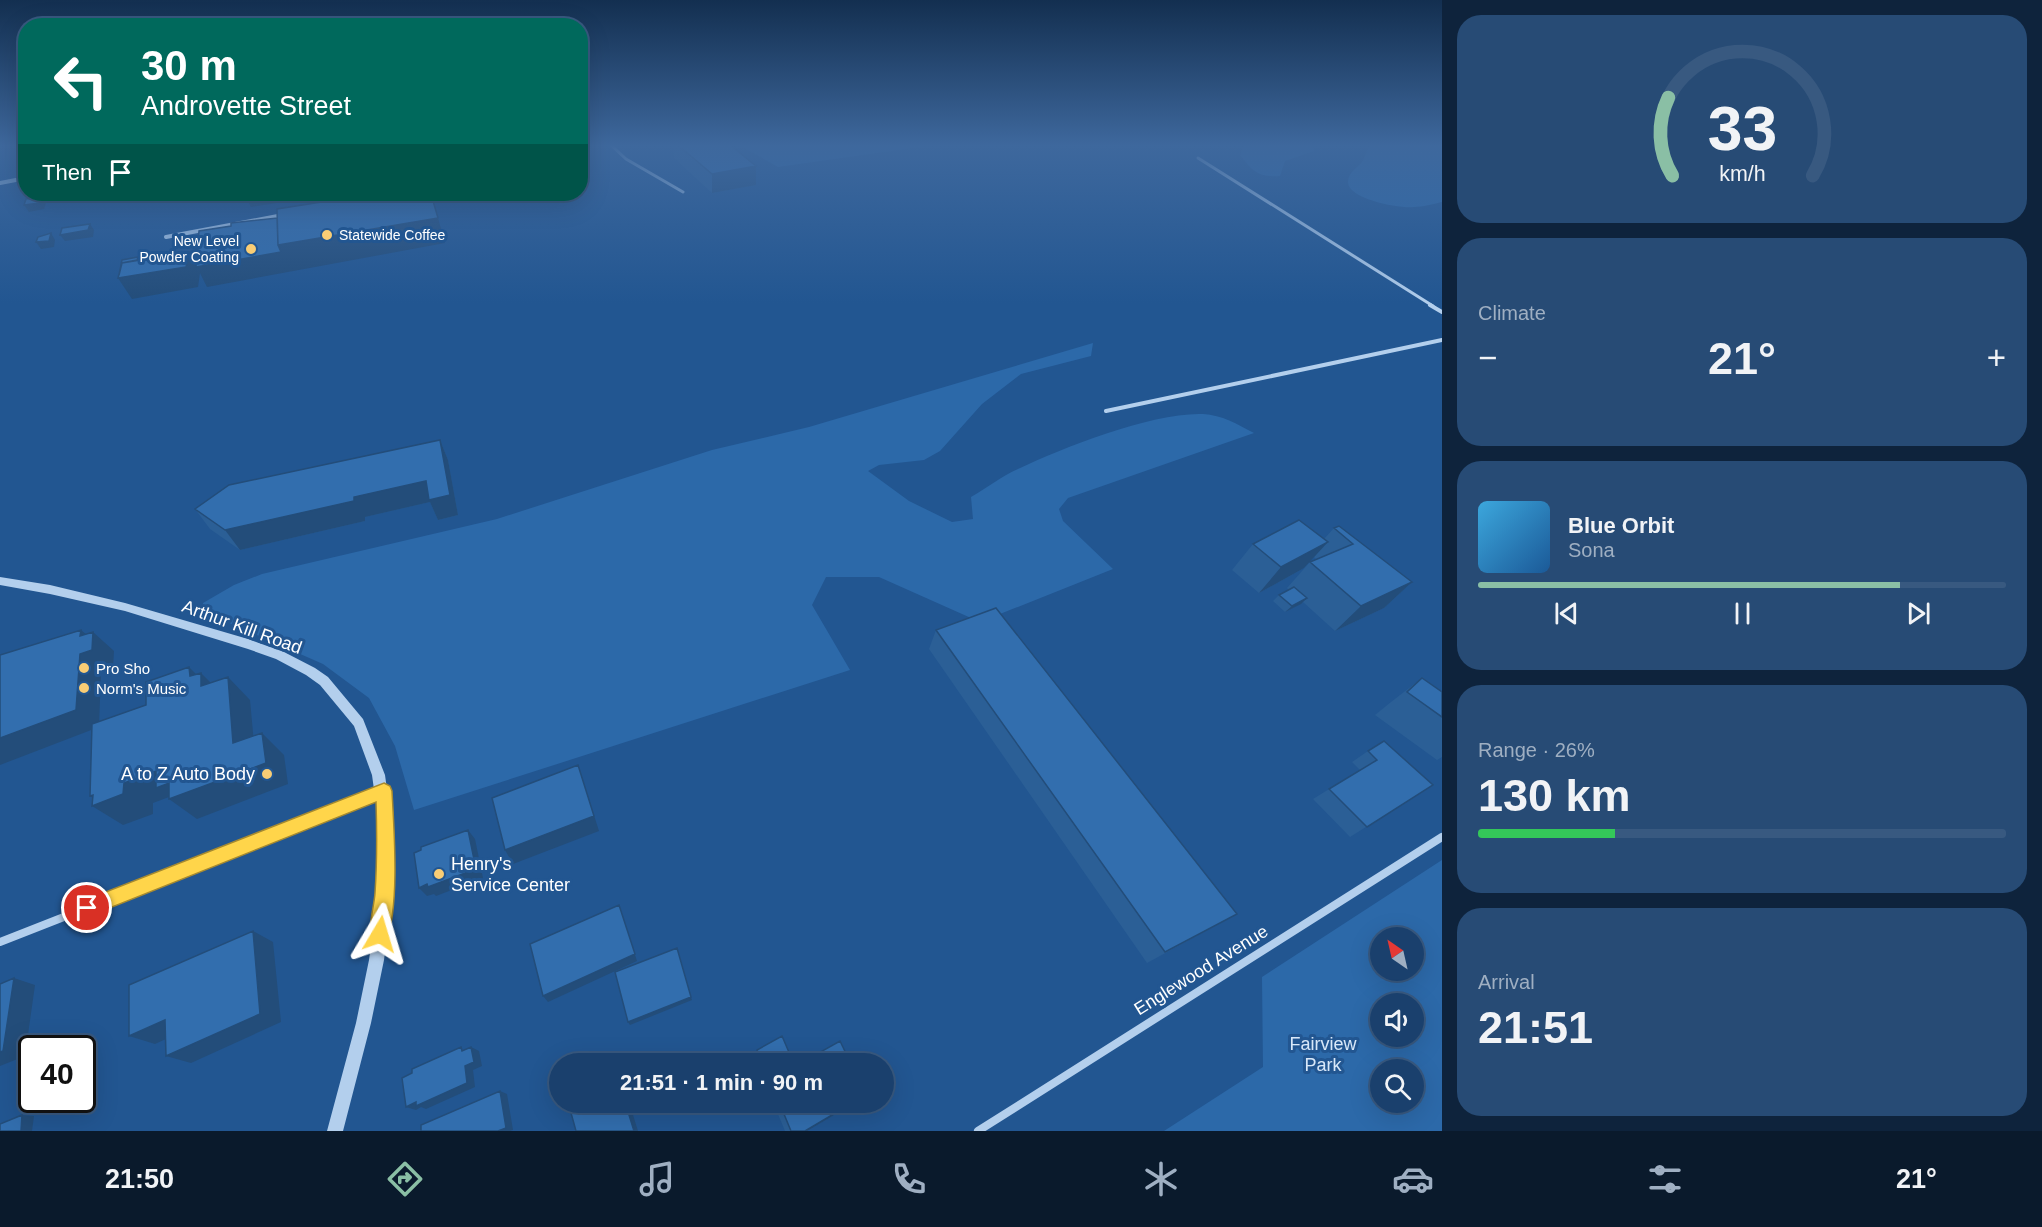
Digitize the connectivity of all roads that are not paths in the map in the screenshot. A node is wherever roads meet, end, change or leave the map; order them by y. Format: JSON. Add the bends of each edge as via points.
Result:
{"nodes":[{"id":1,"x":1261,"y":198,"type":"edge"},
{"id":2,"x":293,"y":213,"type":"edge"},
{"id":3,"x":166,"y":237,"type":"dead end"},
{"id":4,"x":1442,"y":312,"type":"edge"},
{"id":5,"x":1442,"y":340,"type":"edge"},
{"id":6,"x":1106,"y":411,"type":"dead end"},
{"id":7,"x":0,"y":581,"type":"edge"},
{"id":8,"x":384,"y":791,"type":"junction"},
{"id":9,"x":1442,"y":837,"type":"edge"},
{"id":10,"x":0,"y":942,"type":"edge"},
{"id":11,"x":335,"y":1131,"type":"edge"},
{"id":12,"x":978,"y":1131,"type":"edge"}],
"edges":[{"from":1,"to":4,"type":"lane"},
{"from":2,"to":3,"type":"street"},
{"from":5,"to":6,"type":"lane"},
{"from":7,"to":8,"type":"street","name":"Arthur Kill Road","via":[[127,606],[295,663],[323,681],[348,706],[366,736]]},
{"from":8,"to":10,"type":"street"},
{"from":8,"to":11,"type":"street","name":"Arthur Kill Road","via":[[384,895],[375,973]]},
{"from":9,"to":12,"type":"street","name":"Englewood Avenue"}]}
